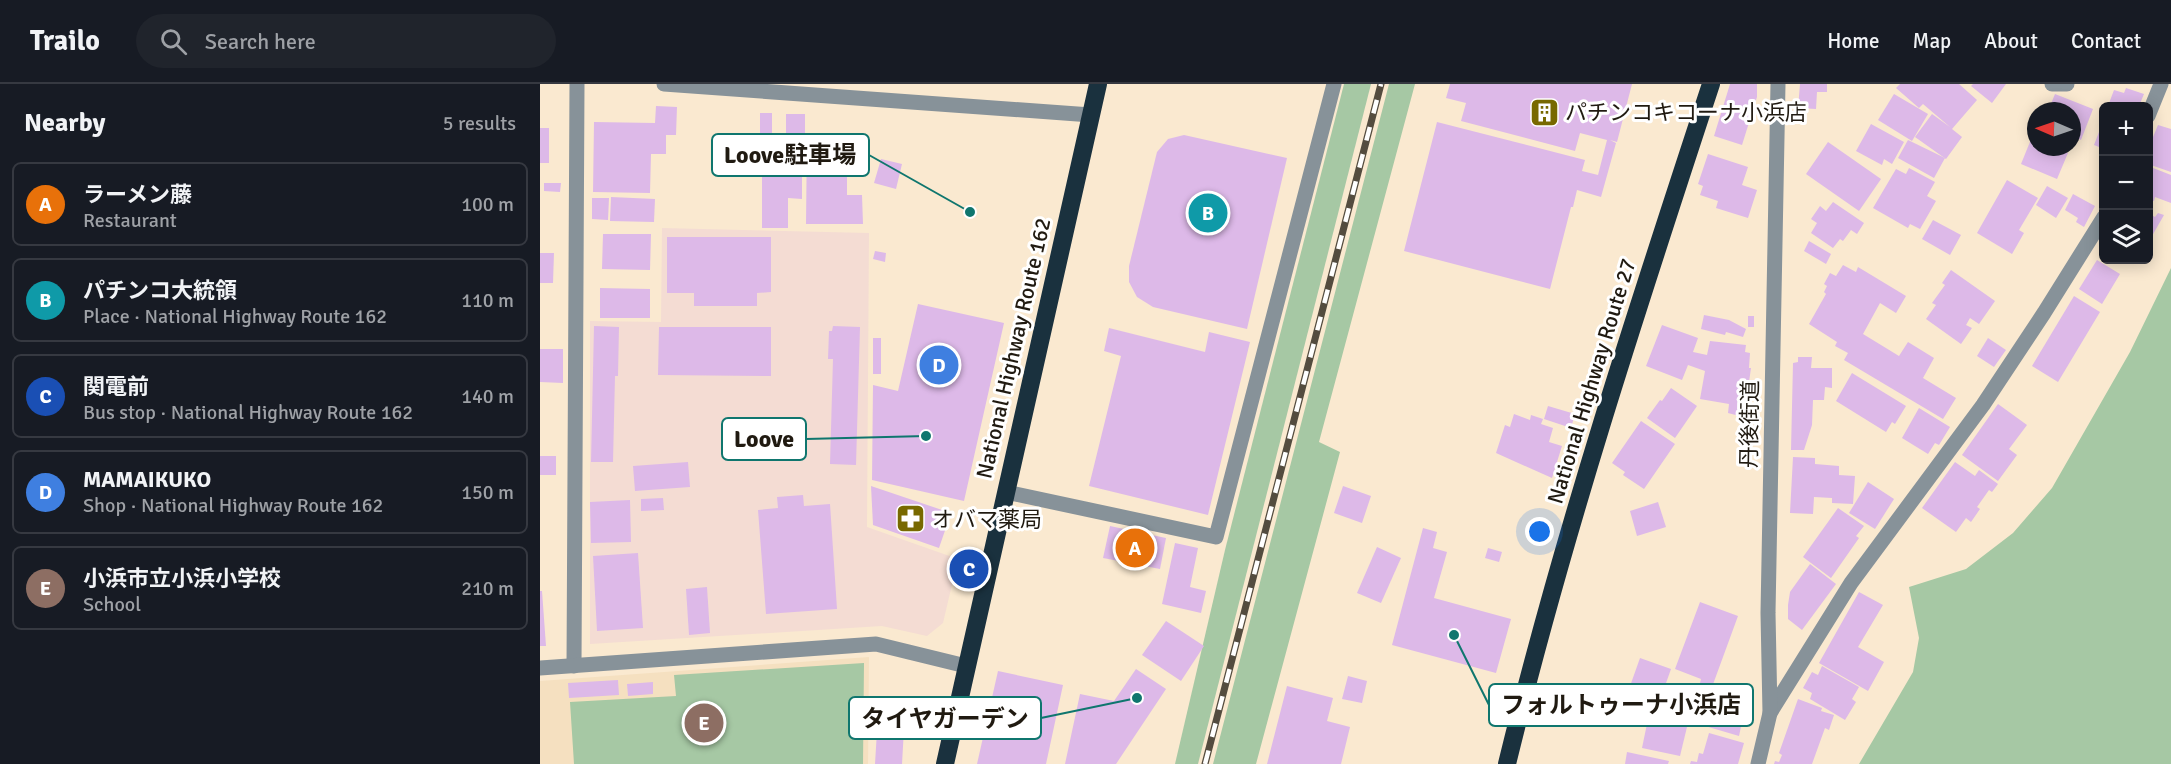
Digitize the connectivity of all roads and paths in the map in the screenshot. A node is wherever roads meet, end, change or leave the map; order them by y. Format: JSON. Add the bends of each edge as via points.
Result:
{"nodes":[{"id":1,"x":577,"y":84,"type":"edge"},
{"id":2,"x":664,"y":84,"type":"edge"},
{"id":3,"x":1098,"y":84,"type":"edge"},
{"id":4,"x":1334,"y":84,"type":"edge"},
{"id":5,"x":1711,"y":84,"type":"edge"},
{"id":6,"x":1778,"y":84,"type":"edge"},
{"id":7,"x":2052,"y":84,"type":"edge"},
{"id":8,"x":2067,"y":84,"type":"edge"},
{"id":9,"x":2161,"y":84,"type":"edge"},
{"id":10,"x":851,"y":91,"type":"edge"},
{"id":11,"x":2153,"y":104,"type":"edge"},
{"id":12,"x":1091,"y":116,"type":"junction"},
{"id":13,"x":2099,"y":223,"type":"edge"},
{"id":14,"x":1006,"y":492,"type":"junction"},
{"id":15,"x":574,"y":666,"type":"junction"},
{"id":16,"x":966,"y":666,"type":"junction"},
{"id":17,"x":540,"y":668,"type":"edge"},
{"id":18,"x":1770,"y":713,"type":"junction"},
{"id":19,"x":945,"y":764,"type":"edge"},
{"id":20,"x":1507,"y":764,"type":"edge"},
{"id":21,"x":1758,"y":764,"type":"edge"}],
"edges":[{"from":1,"to":15,"type":"street"},
{"from":2,"to":10,"type":"street"},
{"from":3,"to":12,"type":"highway","name":"National Highway Route 162"},
{"from":4,"to":14,"type":"street","via":[[1216,537]]},
{"from":5,"to":20,"type":"highway","name":"National Highway Route 27","via":[[1596,437],[1543,620]]},
{"from":6,"to":18,"type":"street","name":"丹後街道","via":[[1768,613]]},
{"from":7,"to":8,"type":"street"},
{"from":9,"to":11,"type":"street"},
{"from":10,"to":12,"type":"street"},
{"from":12,"to":14,"type":"highway","name":"National Highway Route 162"},
{"from":13,"to":18,"type":"street","via":[[1983,405],[1851,583]]},
{"from":14,"to":16,"type":"highway","name":"National Highway Route 162"},
{"from":15,"to":16,"type":"street","via":[[876,644]]},
{"from":15,"to":17,"type":"street"},
{"from":16,"to":19,"type":"highway","name":"National Highway Route 162"},
{"from":18,"to":21,"type":"street","name":"丹後街道"}]}
